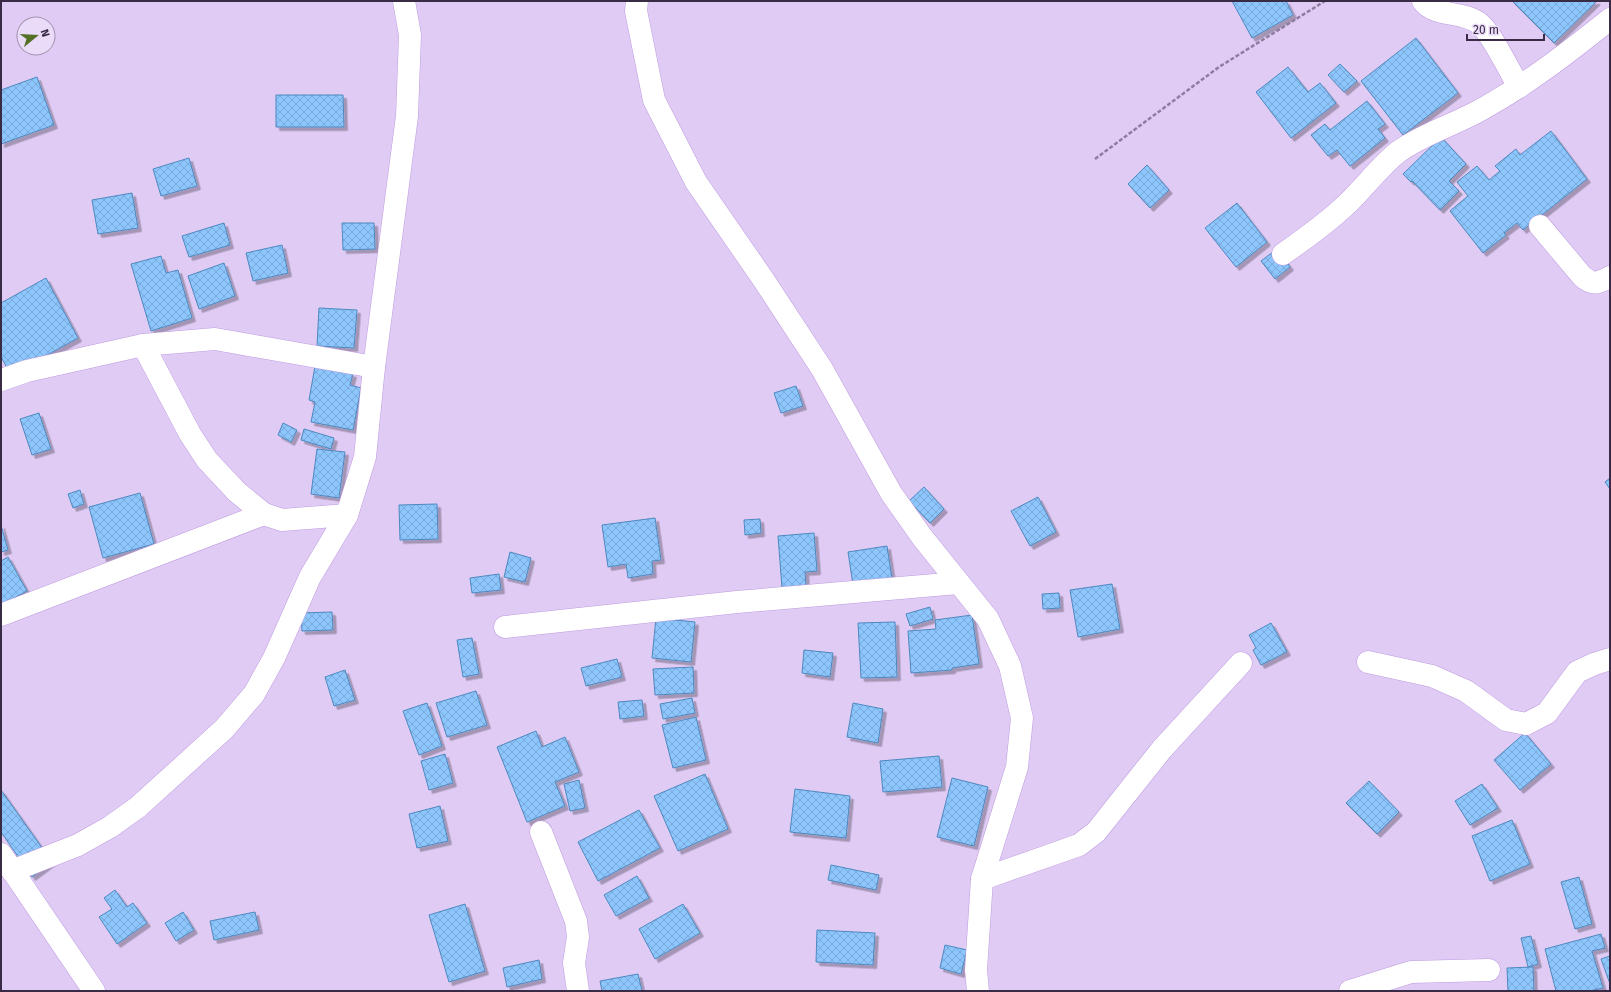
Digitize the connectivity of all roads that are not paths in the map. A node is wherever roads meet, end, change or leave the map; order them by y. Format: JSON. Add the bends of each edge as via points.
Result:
{"nodes":[{"id":1,"x":404,"y":1,"type":"edge"},
{"id":2,"x":637,"y":1,"type":"edge"},
{"id":3,"x":1424,"y":1,"type":"edge"},
{"id":4,"x":1610,"y":19,"type":"edge"},
{"id":5,"x":1520,"y":87,"type":"junction"},
{"id":6,"x":1540,"y":226,"type":"dead end"},
{"id":7,"x":1283,"y":254,"type":"dead end"},
{"id":8,"x":1610,"y":278,"type":"edge"},
{"id":9,"x":143,"y":345,"type":"junction"},
{"id":10,"x":374,"y":367,"type":"junction"},
{"id":11,"x":1,"y":380,"type":"edge"},
{"id":12,"x":264,"y":514,"type":"junction"},
{"id":13,"x":347,"y":515,"type":"junction"},
{"id":14,"x":958,"y":583,"type":"junction"},
{"id":15,"x":1,"y":616,"type":"edge"},
{"id":16,"x":505,"y":627,"type":"dead end"},
{"id":17,"x":1610,"y":659,"type":"edge"},
{"id":18,"x":1368,"y":662,"type":"dead end"},
{"id":19,"x":1241,"y":663,"type":"dead end"},
{"id":20,"x":540,"y":832,"type":"dead end"},
{"id":21,"x":7,"y":863,"type":"edge"},
{"id":22,"x":982,"y":879,"type":"junction"},
{"id":23,"x":1489,"y":970,"type":"dead end"},
{"id":24,"x":94,"y":991,"type":"edge"},
{"id":25,"x":578,"y":991,"type":"edge"},
{"id":26,"x":978,"y":991,"type":"edge"},
{"id":27,"x":1350,"y":991,"type":"edge"}],
"edges":[{"from":1,"to":10,"type":"street","via":[[410,35],[407,116]]},
{"from":2,"to":14,"type":"street","via":[[636,11],[654,100],[696,182],[822,369],[891,493]]},
{"from":3,"to":5,"type":"street","via":[[1427,6],[1444,13],[1466,16],[1480,24]]},
{"from":4,"to":5,"type":"street"},
{"from":5,"to":7,"type":"street","via":[[1483,109],[1399,151],[1320,229]]},
{"from":6,"to":8,"type":"street","via":[[1590,283]]},
{"from":9,"to":10,"type":"street","via":[[215,339]]},
{"from":9,"to":11,"type":"street","via":[[26,371]]},
{"from":9,"to":12,"type":"street","via":[[190,434],[207,460],[237,492]]},
{"from":10,"to":13,"type":"street","via":[[365,457]]},
{"from":12,"to":13,"type":"street","via":[[282,520]]},
{"from":12,"to":15,"type":"street"},
{"from":13,"to":21,"type":"street","via":[[310,577],[274,658],[254,694],[224,729],[138,806],[110,827],[78,844]]},
{"from":14,"to":16,"type":"street","via":[[737,602]]},
{"from":14,"to":22,"type":"street","via":[[988,618],[1010,666],[1022,718],[1017,767]]},
{"from":17,"to":18,"type":"street","via":[[1577,672],[1547,714],[1526,724],[1506,720],[1466,691],[1432,676]]},
{"from":19,"to":22,"type":"street","via":[[1162,749],[1096,832],[1079,845]]},
{"from":20,"to":25,"type":"street","via":[[576,921],[578,937],[574,963]]},
{"from":21,"to":24,"type":"street"},
{"from":22,"to":26,"type":"street","via":[[976,970]]},
{"from":23,"to":27,"type":"street","via":[[1411,972]]}]}
